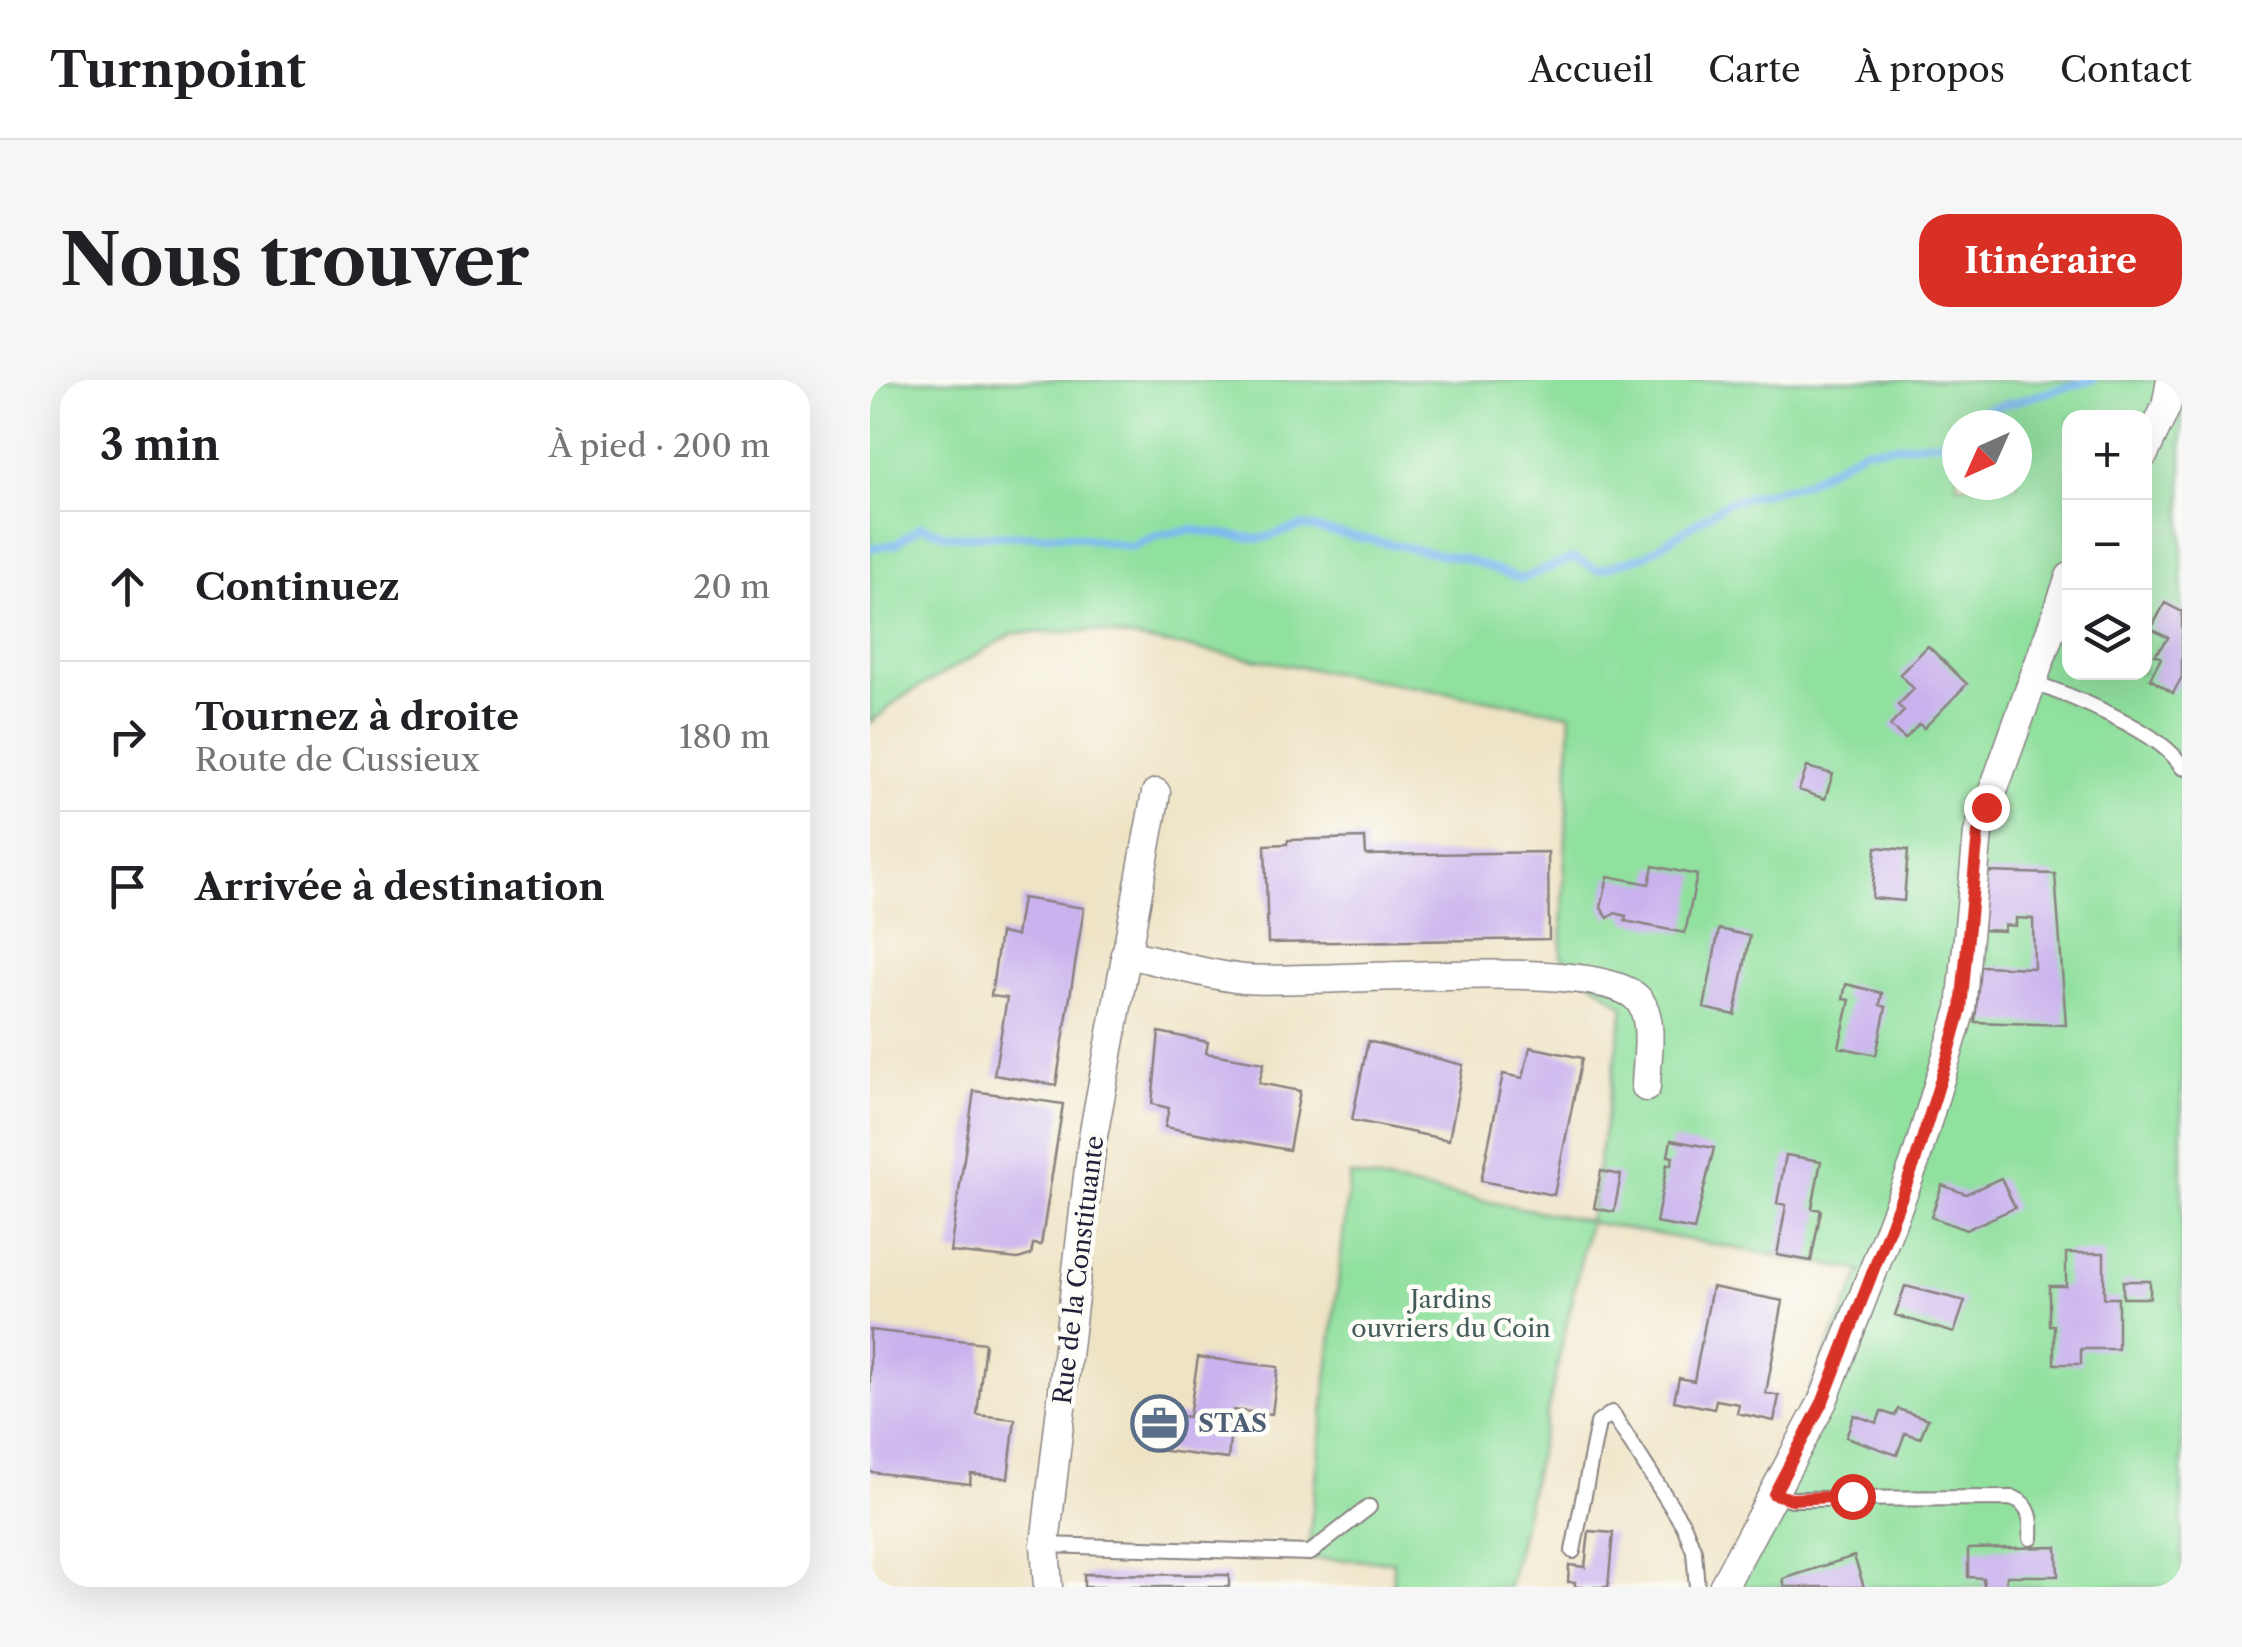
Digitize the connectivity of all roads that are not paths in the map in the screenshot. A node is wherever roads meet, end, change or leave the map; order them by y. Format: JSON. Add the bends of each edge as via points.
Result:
{"nodes":[{"id":1,"x":2171,"y":380,"type":"edge"},
{"id":2,"x":2152,"y":437,"type":"edge"},
{"id":3,"x":2065,"y":590,"type":"edge"},
{"id":4,"x":2029,"y":682,"type":"junction"},
{"id":5,"x":2182,"y":767,"type":"edge"},
{"id":6,"x":1156,"y":793,"type":"dead end"},
{"id":7,"x":1125,"y":954,"type":"junction"},
{"id":8,"x":1646,"y":1087,"type":"dead end"},
{"id":9,"x":1774,"y":1494,"type":"junction"},
{"id":10,"x":1369,"y":1507,"type":"dead end"},
{"id":11,"x":2031,"y":1538,"type":"dead end"},
{"id":12,"x":1046,"y":1545,"type":"junction"},
{"id":13,"x":1573,"y":1551,"type":"dead end"},
{"id":14,"x":1048,"y":1587,"type":"edge"},
{"id":15,"x":1696,"y":1587,"type":"edge"},
{"id":16,"x":1723,"y":1587,"type":"edge"}],
"edges":[{"from":1,"to":2,"type":"street"},
{"from":3,"to":4,"type":"street"},
{"from":4,"to":5,"type":"lane","via":[[2154,741]]},
{"from":4,"to":9,"type":"street","via":[[1978,833],[1961,1009],[1943,1074],[1823,1401]]},
{"from":6,"to":7,"type":"street","name":"Rue de la Constituante"},
{"from":7,"to":8,"type":"street","via":[[1246,979],[1550,976],[1613,985],[1644,1007]]},
{"from":7,"to":12,"type":"street","name":"Rue de la Constituante","via":[[1092,1142]]},
{"from":9,"to":11,"type":"lane","via":[[2014,1498],[2032,1519]]},
{"from":9,"to":16,"type":"street"},
{"from":10,"to":12,"type":"lane","via":[[1310,1553]]},
{"from":12,"to":14,"type":"street","name":"Rue de la Constituante"},
{"from":13,"to":15,"type":"lane","via":[[1598,1423],[1612,1413],[1684,1526]]}]}
